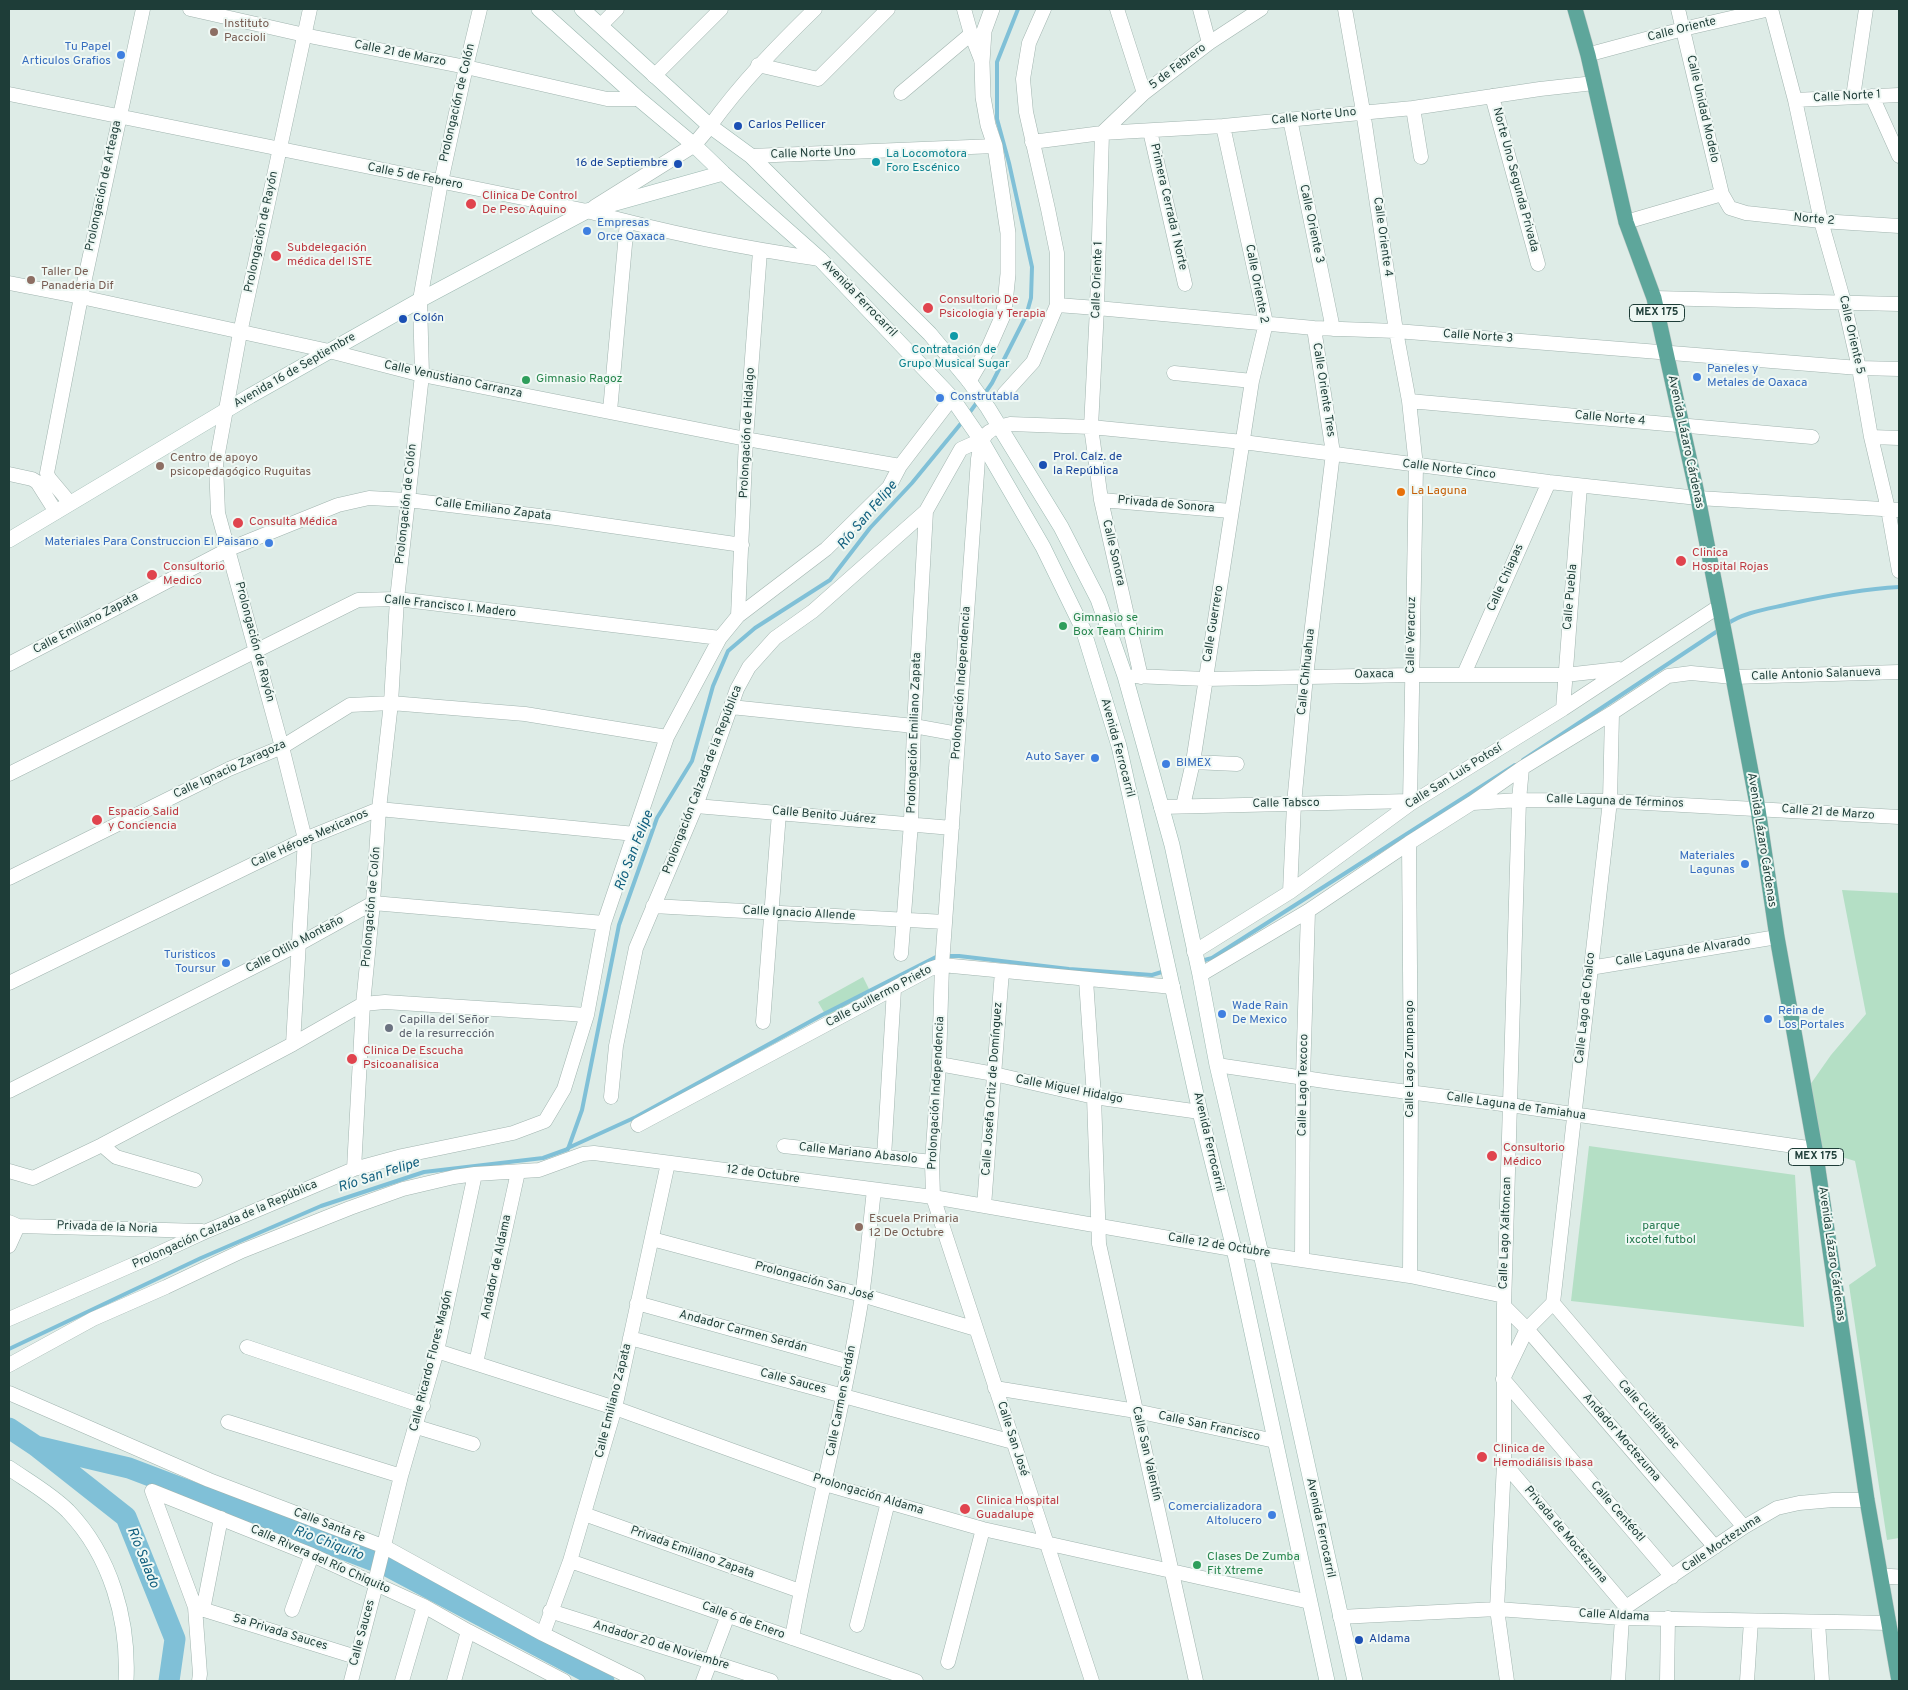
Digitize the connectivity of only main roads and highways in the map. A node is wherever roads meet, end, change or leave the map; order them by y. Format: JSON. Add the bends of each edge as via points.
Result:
{"nodes":[{"id":1,"x":539,"y":9,"type":"edge"},
{"id":2,"x":582,"y":9,"type":"edge"},
{"id":3,"x":992,"y":9,"type":"edge"},
{"id":4,"x":1575,"y":9,"type":"edge"},
{"id":5,"x":710,"y":126,"type":"junction"},
{"id":6,"x":694,"y":145,"type":"junction"},
{"id":7,"x":723,"y":173,"type":"junction"},
{"id":8,"x":587,"y":211,"type":"junction"},
{"id":9,"x":973,"y":386,"type":"junction"},
{"id":10,"x":9,"y":540,"type":"edge"},
{"id":11,"x":9,"y":1468,"type":"edge"},
{"id":12,"x":1882,"y":1576,"type":"junction"},
{"id":13,"x":1899,"y":1577,"type":"edge"},
{"id":14,"x":126,"y":1681,"type":"edge"},
{"id":15,"x":1327,"y":1681,"type":"edge"},
{"id":16,"x":1355,"y":1681,"type":"edge"},
{"id":17,"x":1899,"y":1681,"type":"edge"}],
"edges":[{"from":1,"to":6,"type":"main road","name":"Avenida Ferrocarril"},
{"from":2,"to":5,"type":"main road","name":"Avenida Ferrocarril"},
{"from":3,"to":9,"type":"main road","via":[[984,31],[982,62],[986,115],[995,146],[1008,233],[1008,274],[1004,313]]},
{"from":4,"to":12,"type":"main road","name":"Avenida Lázaro Cárdenas","number":"MEX 175","via":[[1626,222],[1654,298],[1698,498],[1758,808],[1777,937],[1815,1149],[1867,1500]]},
{"from":5,"to":6,"type":"main road","name":"Avenida 16 de Septiembre"},
{"from":5,"to":9,"type":"main road","name":"Avenida Ferrocarril","via":[[750,156],[930,334]]},
{"from":6,"to":7,"type":"main road","name":"Avenida Ferrocarril"},
{"from":6,"to":8,"type":"main road","name":"Avenida 16 de Septiembre"},
{"from":7,"to":8,"type":"main road","name":"Avenida 16 de Septiembre"},
{"from":7,"to":15,"type":"main road","name":"Avenida Ferrocarril","via":[[820,259],[956,404],[981,440],[1043,547],[1083,629],[1119,746],[1200,1112],[1234,1249]]},
{"from":8,"to":10,"type":"main road","name":"Avenida 16 de Septiembre","via":[[329,351]]},
{"from":9,"to":16,"type":"main road","name":"Avenida Ferrocarril","via":[[1061,527],[1098,599],[1126,676],[1172,845],[1217,1066]]},
{"from":11,"to":14,"type":"main road","via":[[68,1511],[104,1562],[125,1634]]},
{"from":12,"to":13,"type":"main road"},
{"from":12,"to":17,"type":"main road","name":"Avenida Lázaro Cárdenas","number":"MEX 175"}]}
